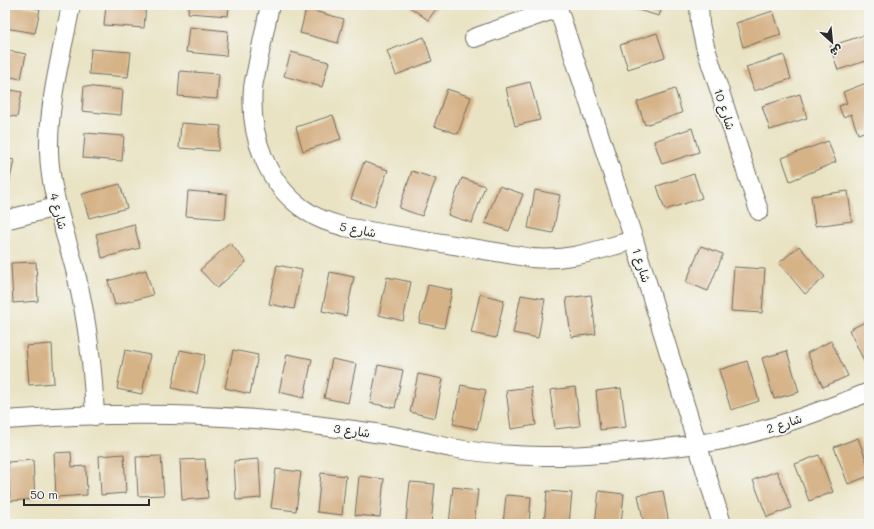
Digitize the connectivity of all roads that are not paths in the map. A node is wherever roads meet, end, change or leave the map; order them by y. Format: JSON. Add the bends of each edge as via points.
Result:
{"nodes":[{"id":1,"x":72,"y":5,"type":"edge"},
{"id":2,"x":270,"y":5,"type":"edge"},
{"id":3,"x":698,"y":5,"type":"edge"},
{"id":4,"x":558,"y":6,"type":"edge"},
{"id":5,"x":474,"y":38,"type":"dead end"},
{"id":6,"x":56,"y":207,"type":"junction"},
{"id":7,"x":759,"y":211,"type":"dead end"},
{"id":8,"x":5,"y":220,"type":"edge"},
{"id":9,"x":634,"y":240,"type":"junction"},
{"id":10,"x":869,"y":392,"type":"edge"},
{"id":11,"x":96,"y":416,"type":"junction"},
{"id":12,"x":5,"y":420,"type":"edge"},
{"id":13,"x":697,"y":445,"type":"junction"},
{"id":14,"x":722,"y":524,"type":"edge"}],
"edges":[{"from":1,"to":6,"type":"street","name":"شارع 4","via":[[49,124],[51,180]]},
{"from":2,"to":9,"type":"street","name":"شارع 5","via":[[253,87],[255,131],[261,152],[280,188],[309,213],[344,227],[544,259],[580,256]]},
{"from":3,"to":7,"type":"street","name":"شارع 10","via":[[705,46]]},
{"from":4,"to":5,"type":"street","name":"شارع 1"},
{"from":4,"to":9,"type":"street","name":"شارع 1"},
{"from":6,"to":8,"type":"street"},
{"from":6,"to":11,"type":"street","name":"شارع 4","via":[[84,307],[93,367]]},
{"from":9,"to":13,"type":"street","name":"شارع 1"},
{"from":10,"to":13,"type":"street","name":"شارع 2","via":[[778,426]]},
{"from":11,"to":12,"type":"street","name":"شارع 3"},
{"from":11,"to":13,"type":"street","name":"شارع 3","via":[[172,415],[265,420],[335,427],[497,454],[590,456]]},
{"from":13,"to":14,"type":"street","name":"شارع 1"}]}
